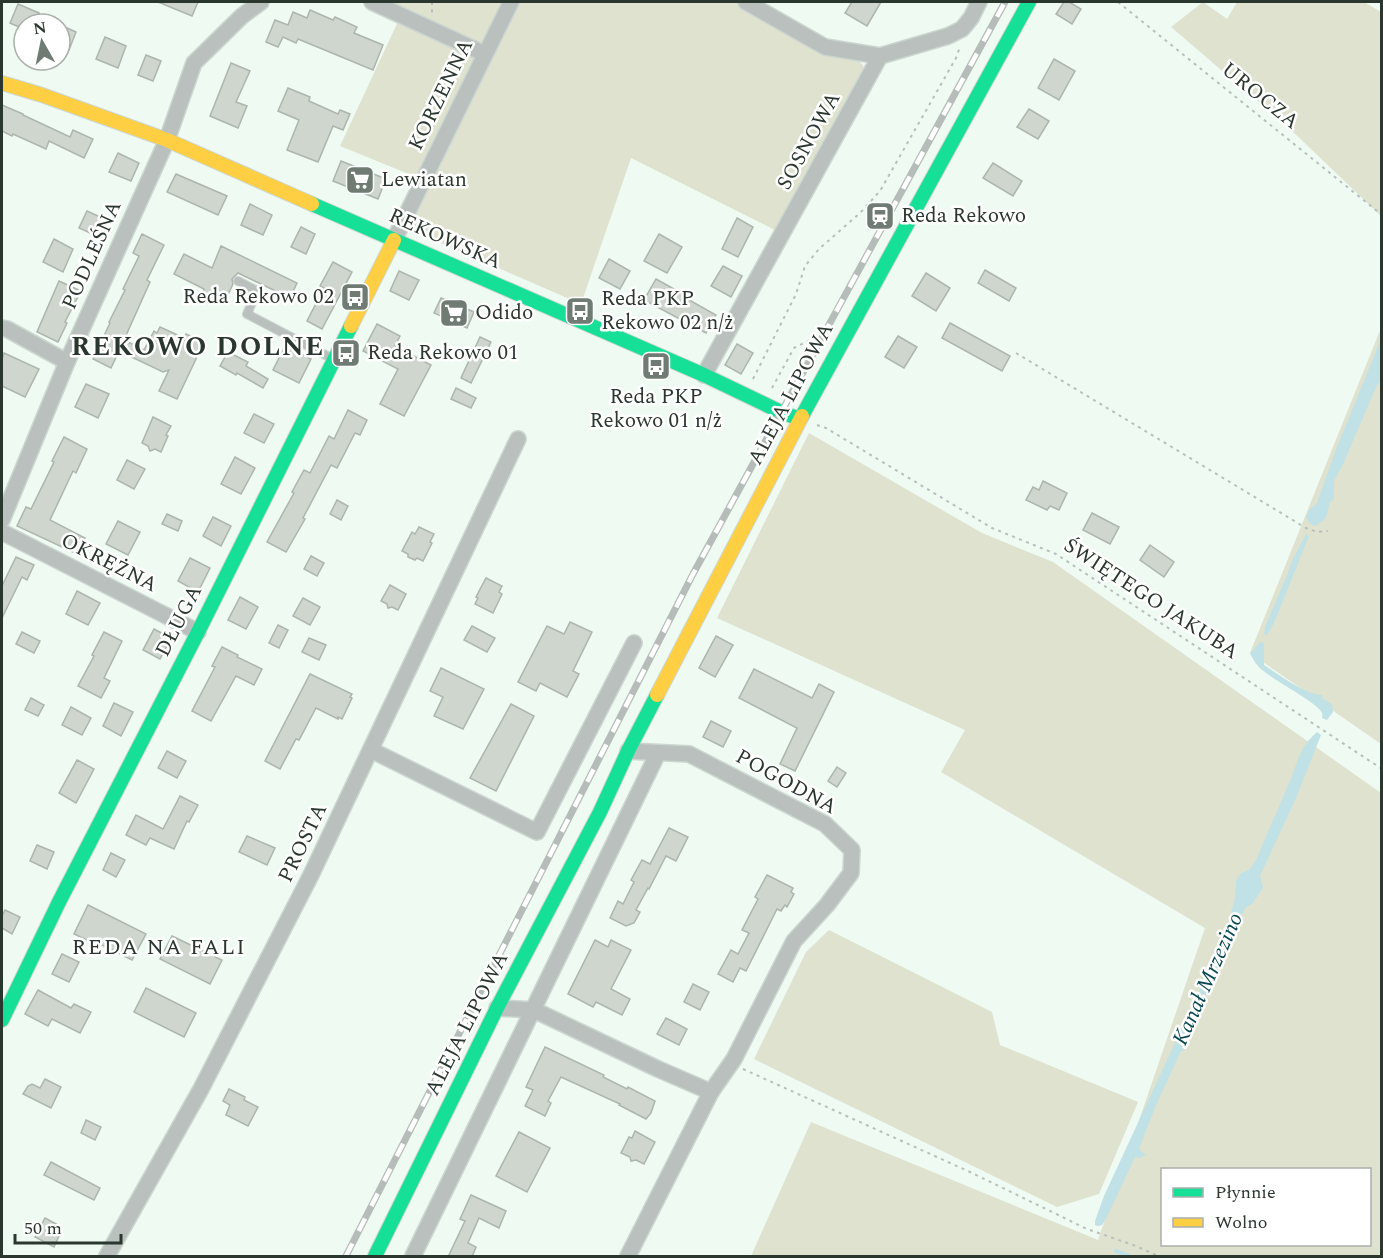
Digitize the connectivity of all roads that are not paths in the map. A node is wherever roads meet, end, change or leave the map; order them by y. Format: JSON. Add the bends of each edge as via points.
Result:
{"nodes":[{"id":1,"x":261,"y":2,"type":"edge"},
{"id":2,"x":372,"y":2,"type":"edge"},
{"id":3,"x":511,"y":2,"type":"edge"},
{"id":4,"x":746,"y":2,"type":"edge"},
{"id":5,"x":979,"y":2,"type":"edge"},
{"id":6,"x":1029,"y":2,"type":"edge"},
{"id":7,"x":485,"y":54,"type":"junction"},
{"id":8,"x":880,"y":56,"type":"junction"},
{"id":9,"x":2,"y":83,"type":"edge"},
{"id":10,"x":167,"y":140,"type":"junction"},
{"id":11,"x":394,"y":240,"type":"junction"},
{"id":12,"x":238,"y":281,"type":"dead end"},
{"id":13,"x":2,"y":328,"type":"edge"},
{"id":14,"x":334,"y":359,"type":"junction"},
{"id":15,"x":67,"y":362,"type":"junction"},
{"id":16,"x":704,"y":375,"type":"junction"},
{"id":17,"x":800,"y":419,"type":"junction"},
{"id":18,"x":518,"y":439,"type":"dead end"},
{"id":19,"x":2,"y":520,"type":"edge"},
{"id":20,"x":2,"y":532,"type":"edge"},
{"id":21,"x":198,"y":632,"type":"junction"},
{"id":22,"x":634,"y":643,"type":"dead end"},
{"id":23,"x":371,"y":750,"type":"junction"},
{"id":24,"x":628,"y":751,"type":"junction"},
{"id":25,"x":658,"y":753,"type":"junction"},
{"id":26,"x":600,"y":812,"type":"junction"},
{"id":27,"x":624,"y":824,"type":"junction"},
{"id":28,"x":497,"y":1008,"type":"junction"},
{"id":29,"x":534,"y":1010,"type":"junction"},
{"id":30,"x":2,"y":1020,"type":"edge"},
{"id":31,"x":711,"y":1092,"type":"junction"},
{"id":32,"x":107,"y":1257,"type":"edge"},
{"id":33,"x":375,"y":1257,"type":"edge"},
{"id":34,"x":413,"y":1257,"type":"edge"},
{"id":35,"x":628,"y":1257,"type":"edge"}],
"edges":[{"from":1,"to":10,"type":"street","via":[[194,63]]},
{"from":2,"to":7,"type":"street"},
{"from":3,"to":7,"type":"street","name":"KORZENNA"},
{"from":4,"to":8,"type":"street","via":[[825,47]]},
{"from":5,"to":8,"type":"street","via":[[962,29]]},
{"from":6,"to":17,"type":"street","name":"ALEJA LIPOWA"},
{"from":7,"to":11,"type":"street","name":"KORZENNA"},
{"from":8,"to":16,"type":"street","name":"SOSNOWA"},
{"from":9,"to":10,"type":"street","name":"REKOWSKA"},
{"from":10,"to":11,"type":"street","name":"REKOWSKA"},
{"from":10,"to":15,"type":"street","name":"PODLEŚNA"},
{"from":11,"to":14,"type":"street","name":"DŁUGA"},
{"from":11,"to":16,"type":"street","name":"REKOWSKA"},
{"from":12,"to":14,"type":"lane","via":[[257,291],[247,314]]},
{"from":13,"to":15,"type":"street"},
{"from":14,"to":21,"type":"street","name":"DŁUGA"},
{"from":15,"to":19,"type":"street","name":"PODLEŚNA"},
{"from":16,"to":17,"type":"street","name":"REKOWSKA"},
{"from":17,"to":24,"type":"street","name":"ALEJA LIPOWA"},
{"from":18,"to":23,"type":"street","name":"PROSTA"},
{"from":20,"to":21,"type":"street","name":"OKRĘŻNA"},
{"from":21,"to":30,"type":"street","name":"DŁUGA"},
{"from":22,"to":23,"type":"street","via":[[537,832]]},
{"from":23,"to":32,"type":"street","name":"PROSTA","via":[[201,1089]]},
{"from":24,"to":25,"type":"street","name":"POGODNA"},
{"from":24,"to":26,"type":"street","name":"ALEJA LIPOWA"},
{"from":25,"to":27,"type":"street"},
{"from":25,"to":31,"type":"street","name":"POGODNA","via":[[688,754],[825,824],[852,850],[851,873],[794,941],[731,1064]]},
{"from":26,"to":27,"type":"street"},
{"from":26,"to":28,"type":"street","name":"ALEJA LIPOWA"},
{"from":27,"to":29,"type":"street"},
{"from":28,"to":29,"type":"street"},
{"from":28,"to":33,"type":"street","name":"ALEJA LIPOWA"},
{"from":29,"to":31,"type":"street"},
{"from":29,"to":34,"type":"street"},
{"from":31,"to":35,"type":"street","name":"POGODNA"}]}
